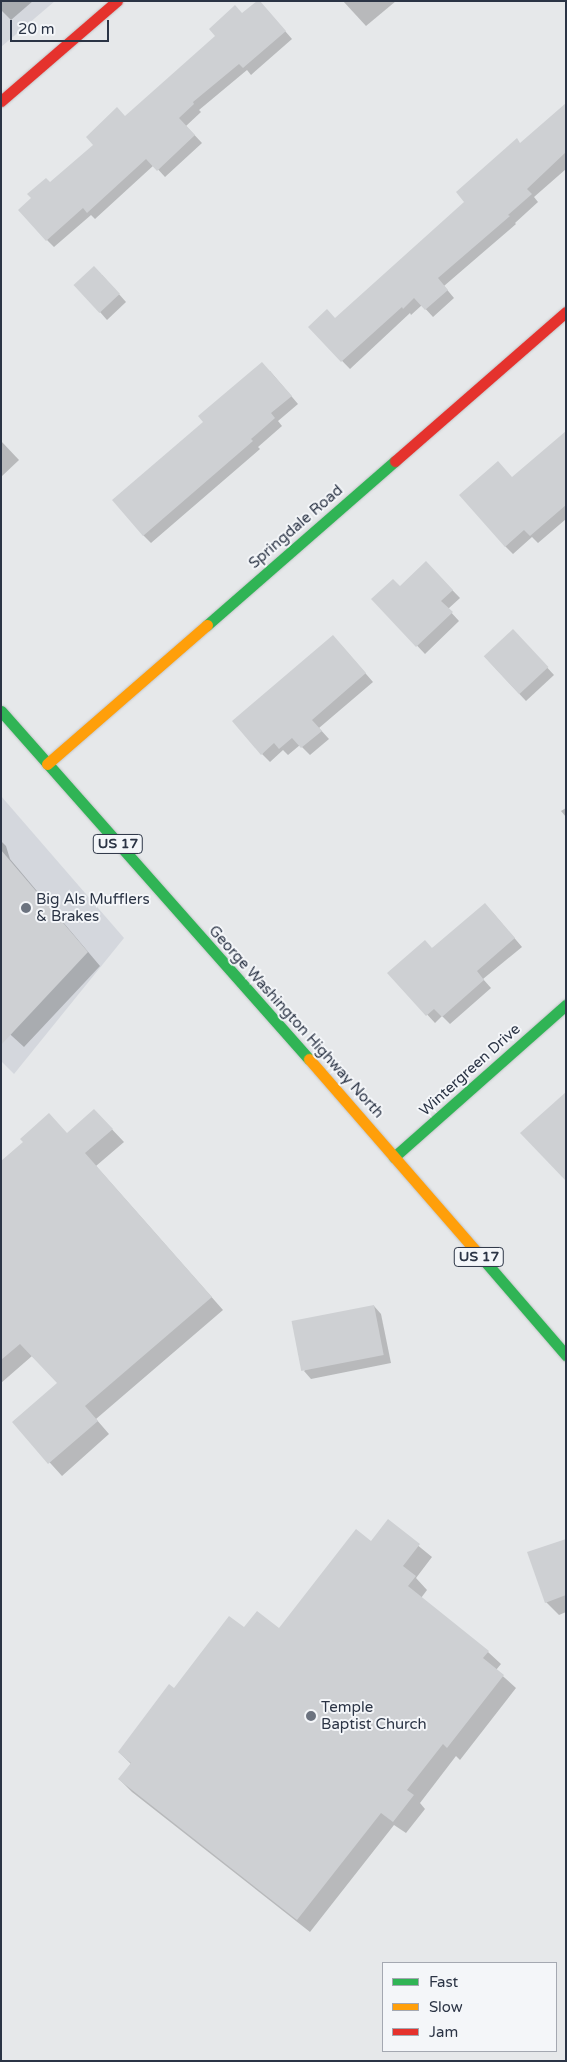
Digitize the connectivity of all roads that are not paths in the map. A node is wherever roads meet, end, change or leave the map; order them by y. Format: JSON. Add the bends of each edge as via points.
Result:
{"nodes":[{"id":1,"x":117,"y":1,"type":"edge"},
{"id":2,"x":1,"y":101,"type":"edge"},
{"id":3,"x":566,"y":312,"type":"edge"},
{"id":4,"x":1,"y":711,"type":"edge"},
{"id":5,"x":47,"y":764,"type":"junction"},
{"id":6,"x":566,"y":1005,"type":"edge"},
{"id":7,"x":394,"y":1157,"type":"junction"},
{"id":8,"x":566,"y":1355,"type":"edge"}],
"edges":[{"from":1,"to":2,"type":"street"},
{"from":3,"to":5,"type":"street","name":"Springdale Road"},
{"from":4,"to":5,"type":"street","name":"George Washington Highway North","number":"US 17"},
{"from":5,"to":7,"type":"street","name":"George Washington Highway North","number":"US 17"},
{"from":6,"to":7,"type":"street","name":"Wintergreen Drive"},
{"from":7,"to":8,"type":"street","name":"George Washington Highway North","number":"US 17"}]}
